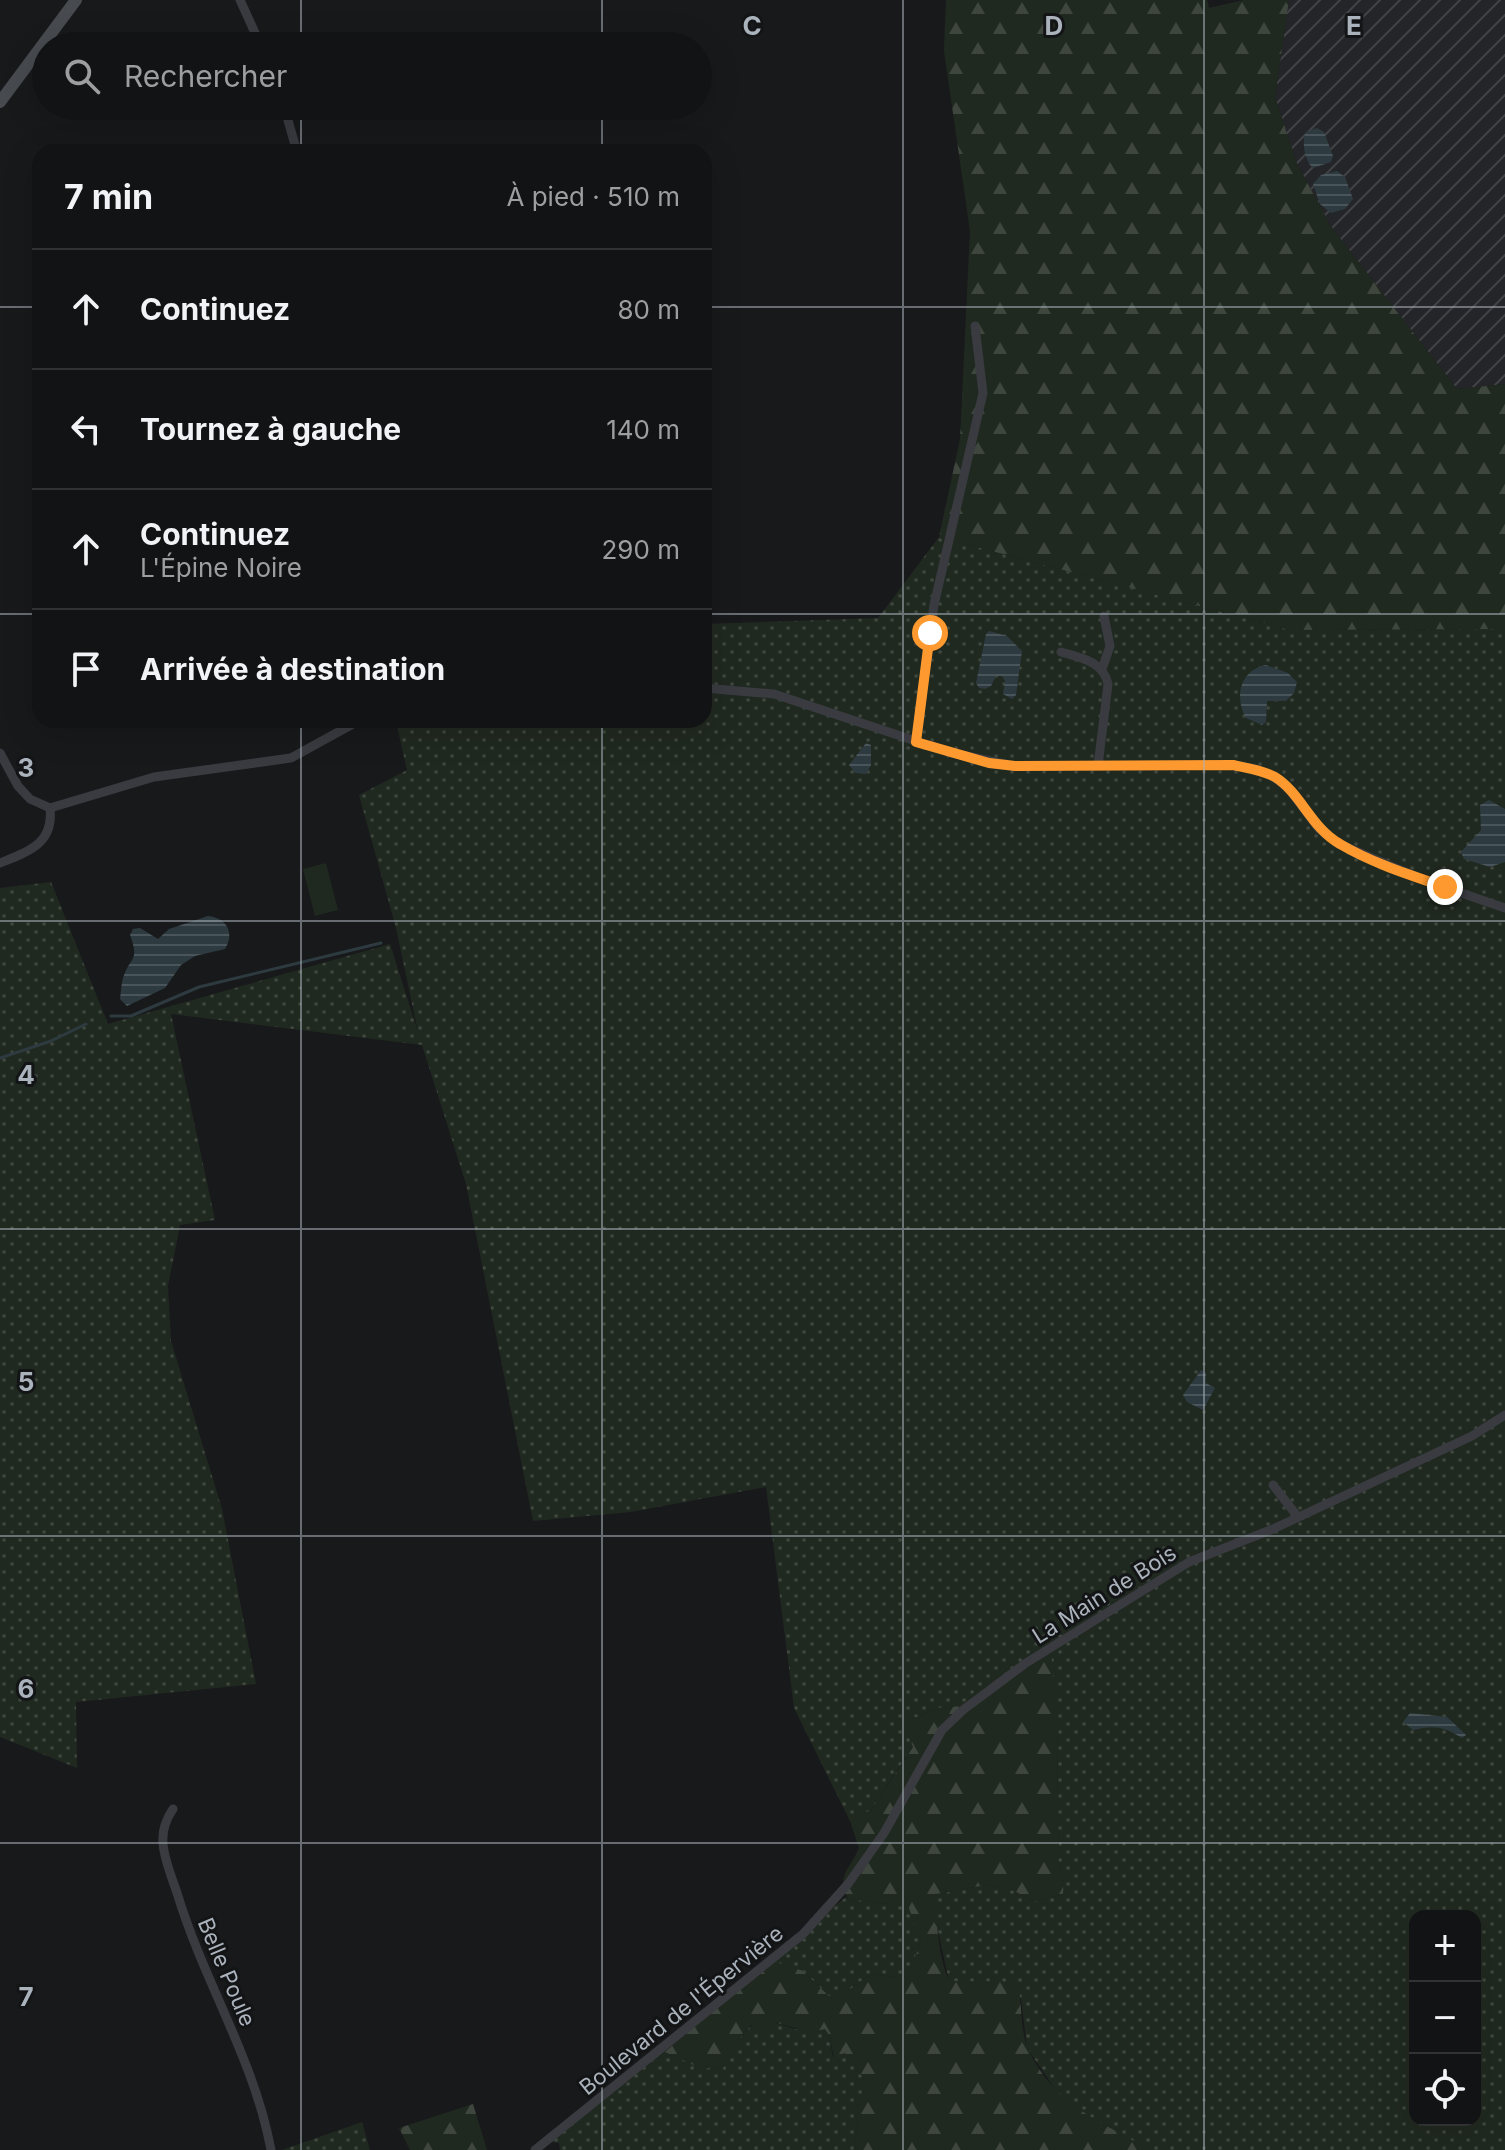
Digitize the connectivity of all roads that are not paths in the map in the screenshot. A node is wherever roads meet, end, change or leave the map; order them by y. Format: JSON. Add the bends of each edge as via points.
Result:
{"nodes":[{"id":1,"x":76,"y":0,"type":"edge"},
{"id":2,"x":240,"y":0,"type":"edge"},
{"id":3,"x":52,"y":32,"type":"edge"},
{"id":4,"x":255,"y":32,"type":"edge"},
{"id":5,"x":32,"y":59,"type":"edge"},
{"id":6,"x":0,"y":102,"type":"edge"},
{"id":7,"x":288,"y":120,"type":"edge"},
{"id":8,"x":295,"y":144,"type":"edge"},
{"id":9,"x":975,"y":326,"type":"dead end"},
{"id":10,"x":1104,"y":616,"type":"dead end"},
{"id":11,"x":1061,"y":652,"type":"dead end"},
{"id":12,"x":1102,"y":669,"type":"junction"},
{"id":13,"x":712,"y":689,"type":"edge"},
{"id":14,"x":345,"y":728,"type":"edge"},
{"id":15,"x":916,"y":742,"type":"junction"},
{"id":16,"x":0,"y":753,"type":"edge"},
{"id":17,"x":1098,"y":766,"type":"junction"},
{"id":18,"x":50,"y":808,"type":"junction"},
{"id":19,"x":0,"y":863,"type":"edge"},
{"id":20,"x":1505,"y":908,"type":"edge"},
{"id":21,"x":1505,"y":1415,"type":"edge"},
{"id":22,"x":1273,"y":1485,"type":"dead end"},
{"id":23,"x":1298,"y":1517,"type":"junction"},
{"id":24,"x":173,"y":1809,"type":"dead end"},
{"id":25,"x":842,"y":1890,"type":"joint"},
{"id":26,"x":271,"y":2150,"type":"edge"},
{"id":27,"x":535,"y":2150,"type":"edge"}],
"edges":[{"from":1,"to":3,"type":"main road"},
{"from":2,"to":4,"type":"street"},
{"from":5,"to":6,"type":"main road"},
{"from":7,"to":8,"type":"street"},
{"from":9,"to":15,"type":"street","via":[[983,393],[934,605]]},
{"from":10,"to":12,"type":"street","via":[[1110,646]]},
{"from":11,"to":12,"type":"street"},
{"from":12,"to":17,"type":"street","via":[[1108,684]]},
{"from":13,"to":15,"type":"street","via":[[774,694]]},
{"from":14,"to":18,"type":"street","via":[[291,758],[154,777]]},
{"from":15,"to":17,"type":"street","via":[[989,763]]},
{"from":16,"to":18,"type":"street","via":[[18,786]]},
{"from":17,"to":20,"type":"street","via":[[1256,769],[1289,789],[1319,829],[1339,844]]},
{"from":18,"to":19,"type":"street","via":[[49,834]]},
{"from":21,"to":23,"type":"street","name":"La Main de Bois","via":[[1472,1436]]},
{"from":22,"to":23,"type":"street"},
{"from":23,"to":25,"type":"street","name":"La Main de Bois","via":[[1189,1562],[1026,1663],[963,1710],[942,1730],[884,1833]]},
{"from":24,"to":26,"type":"street","name":"Belle Poule","via":[[163,1844],[184,1916],[259,2097]]},
{"from":25,"to":27,"type":"street","name":"Boulevard de l'Épervière","via":[[803,1934]]}]}
